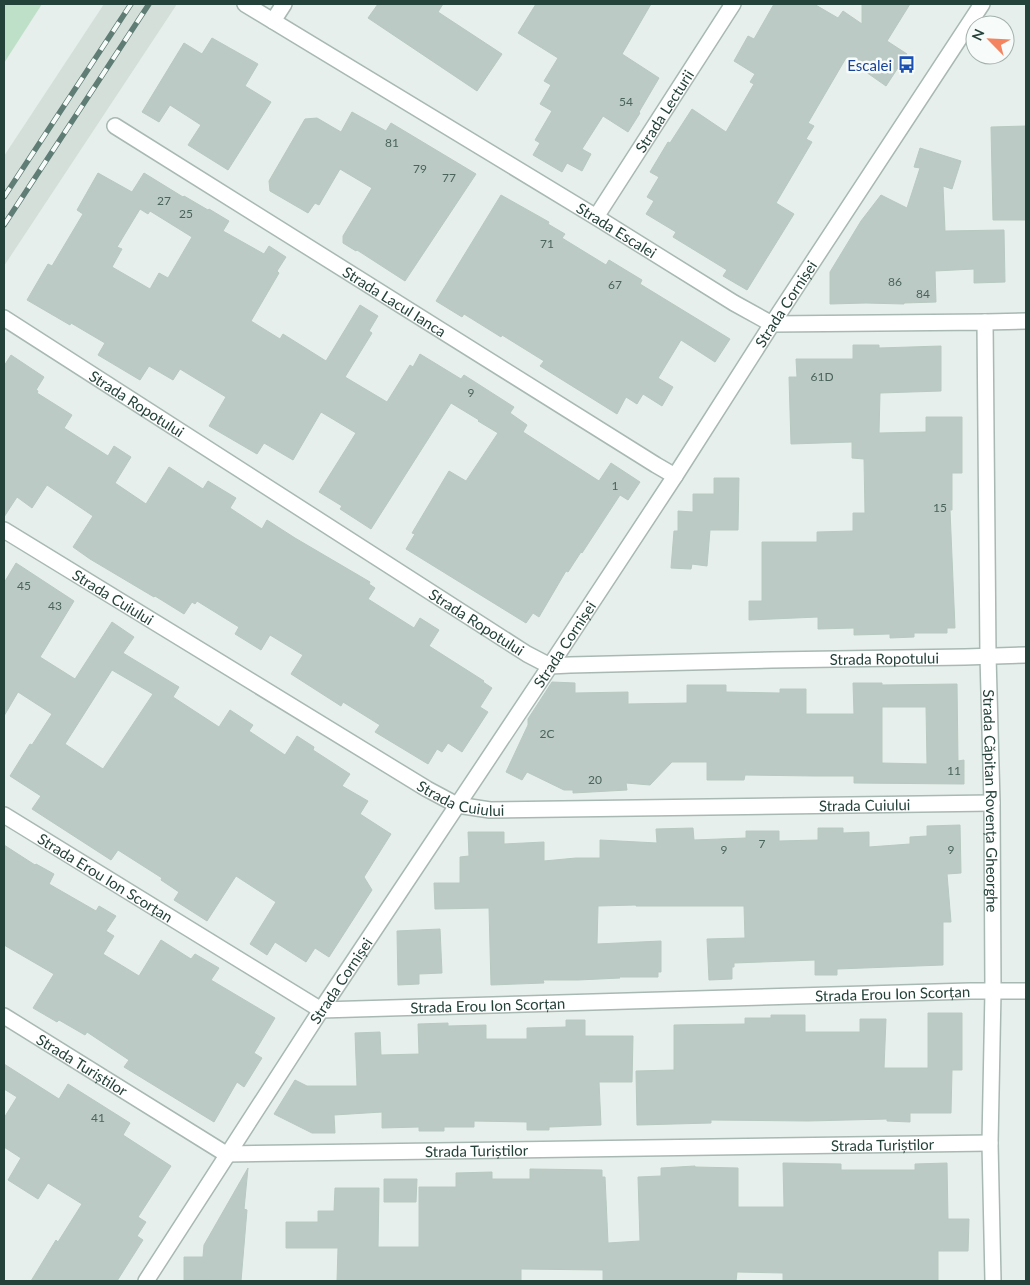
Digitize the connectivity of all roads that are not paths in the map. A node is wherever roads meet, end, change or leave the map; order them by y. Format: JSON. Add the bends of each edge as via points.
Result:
{"nodes":[{"id":1,"x":245,"y":4,"type":"edge"},
{"id":2,"x":284,"y":4,"type":"edge"},
{"id":3,"x":732,"y":4,"type":"edge"},
{"id":4,"x":982,"y":4,"type":"edge"},
{"id":5,"x":273,"y":21,"type":"junction"},
{"id":6,"x":115,"y":126,"type":"dead end"},
{"id":7,"x":596,"y":218,"type":"junction"},
{"id":8,"x":4,"y":318,"type":"edge"},
{"id":9,"x":1026,"y":321,"type":"edge"},
{"id":10,"x":985,"y":322,"type":"junction"},
{"id":11,"x":772,"y":324,"type":"junction"},
{"id":12,"x":675,"y":476,"type":"junction"},
{"id":13,"x":4,"y":530,"type":"edge"},
{"id":14,"x":1026,"y":655,"type":"edge"},
{"id":15,"x":988,"y":656,"type":"junction"},
{"id":16,"x":550,"y":666,"type":"junction"},
{"id":17,"x":992,"y":804,"type":"junction"},
{"id":18,"x":456,"y":805,"type":"junction"},
{"id":19,"x":4,"y":815,"type":"edge"},
{"id":20,"x":993,"y":991,"type":"junction"},
{"id":21,"x":1026,"y":991,"type":"edge"},
{"id":22,"x":321,"y":1010,"type":"junction"},
{"id":23,"x":4,"y":1016,"type":"edge"},
{"id":24,"x":990,"y":1143,"type":"junction"},
{"id":25,"x":226,"y":1154,"type":"junction"},
{"id":26,"x":146,"y":1281,"type":"edge"},
{"id":27,"x":993,"y":1281,"type":"edge"}],
"edges":[{"from":1,"to":5,"type":"street","name":"Strada Escalei"},
{"from":2,"to":5,"type":"street"},
{"from":3,"to":7,"type":"street","name":"Strada Lecturii"},
{"from":4,"to":11,"type":"street","name":"Strada Cornișei"},
{"from":5,"to":7,"type":"street","name":"Strada Escalei"},
{"from":6,"to":12,"type":"street","name":"Strada Lacul Ianca"},
{"from":7,"to":11,"type":"street","name":"Strada Escalei"},
{"from":8,"to":16,"type":"street","name":"Strada Ropotului"},
{"from":9,"to":10,"type":"street"},
{"from":10,"to":11,"type":"street"},
{"from":10,"to":15,"type":"street","name":"Strada Căpitan Rovența Gheorghe"},
{"from":11,"to":12,"type":"street","name":"Strada Cornișei"},
{"from":12,"to":16,"type":"street","name":"Strada Cornișei"},
{"from":13,"to":18,"type":"street","name":"Strada Cuiului"},
{"from":14,"to":15,"type":"street","name":"Strada Ropotului"},
{"from":15,"to":16,"type":"street","name":"Strada Ropotului"},
{"from":15,"to":17,"type":"street","name":"Strada Căpitan Rovența Gheorghe"},
{"from":16,"to":18,"type":"street","name":"Strada Cornișei"},
{"from":17,"to":18,"type":"street","name":"Strada Cuiului","via":[[490,810]]},
{"from":17,"to":20,"type":"street","name":"Strada Căpitan Rovența Gheorghe"},
{"from":18,"to":22,"type":"street","name":"Strada Cornișei"},
{"from":19,"to":22,"type":"street","name":"Strada Erou Ion Scorțan"},
{"from":20,"to":21,"type":"street","name":"Strada Erou Ion Scorțan"},
{"from":20,"to":22,"type":"street","name":"Strada Erou Ion Scorțan"},
{"from":20,"to":24,"type":"street","name":"Strada Căpitan Rovența Gheorghe"},
{"from":22,"to":25,"type":"street","name":"Strada Cornișei"},
{"from":23,"to":25,"type":"street","name":"Strada Turiștilor"},
{"from":24,"to":25,"type":"street","name":"Strada Turiștilor"},
{"from":24,"to":27,"type":"street","name":"Strada Căpitan Rovența Gheorghe"},
{"from":25,"to":26,"type":"street","name":"Strada Cornișei"}]}
